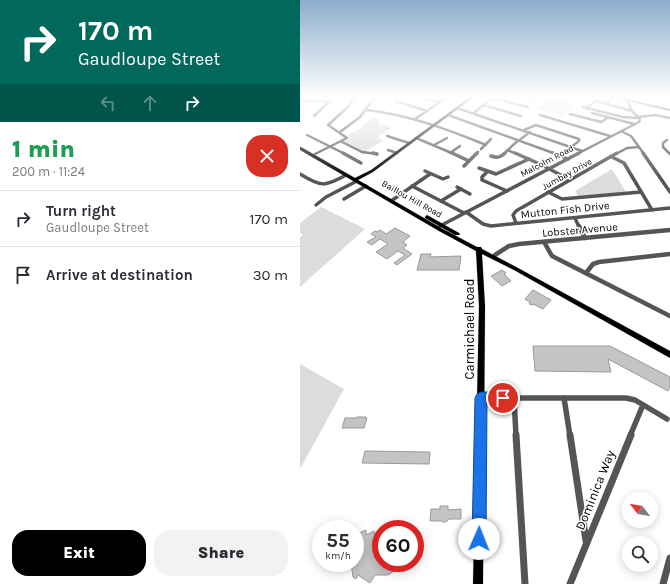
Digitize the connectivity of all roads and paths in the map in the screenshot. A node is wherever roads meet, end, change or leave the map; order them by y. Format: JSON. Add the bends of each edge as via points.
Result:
{"nodes":[{"id":1,"x":329,"y":124,"type":"edge"},
{"id":2,"x":352,"y":124,"type":"edge"},
{"id":3,"x":435,"y":124,"type":"joint"},
{"id":4,"x":474,"y":124,"type":"edge"},
{"id":5,"x":507,"y":124,"type":"edge"},
{"id":6,"x":571,"y":124,"type":"edge"},
{"id":7,"x":634,"y":124,"type":"edge"},
{"id":8,"x":524,"y":130,"type":"junction"},
{"id":9,"x":620,"y":131,"type":"junction"},
{"id":10,"x":340,"y":132,"type":"junction"},
{"id":11,"x":530,"y":132,"type":"junction"},
{"id":12,"x":307,"y":135,"type":"dead end"},
{"id":13,"x":387,"y":136,"type":"dead end"},
{"id":14,"x":610,"y":136,"type":"junction"},
{"id":15,"x":416,"y":138,"type":"junction"},
{"id":16,"x":447,"y":138,"type":"dead end"},
{"id":17,"x":492,"y":139,"type":"dead end"},
{"id":18,"x":519,"y":140,"type":"junction"},
{"id":19,"x":667,"y":140,"type":"dead end"},
{"id":20,"x":342,"y":142,"type":"junction"},
{"id":21,"x":409,"y":143,"type":"junction"},
{"id":22,"x":434,"y":145,"type":"junction"},
{"id":23,"x":486,"y":145,"type":"junction"},
{"id":24,"x":460,"y":146,"type":"dead end"},
{"id":25,"x":330,"y":147,"type":"junction"},
{"id":26,"x":571,"y":147,"type":"junction"},
{"id":27,"x":639,"y":147,"type":"junction"},
{"id":28,"x":301,"y":149,"type":"edge"},
{"id":29,"x":388,"y":150,"type":"dead end"},
{"id":30,"x":507,"y":150,"type":"junction"},
{"id":31,"x":582,"y":151,"type":"junction"},
{"id":32,"x":397,"y":153,"type":"junction"},
{"id":33,"x":450,"y":153,"type":"junction"},
{"id":34,"x":315,"y":154,"type":"junction"},
{"id":35,"x":378,"y":154,"type":"dead end"},
{"id":36,"x":670,"y":154,"type":"edge"},
{"id":37,"x":491,"y":156,"type":"dead end"},
{"id":38,"x":612,"y":157,"type":"junction"},
{"id":39,"x":529,"y":159,"type":"junction"},
{"id":40,"x":568,"y":159,"type":"junction"},
{"id":41,"x":469,"y":161,"type":"junction"},
{"id":42,"x":361,"y":163,"type":"dead end"},
{"id":43,"x":464,"y":166,"type":"dead end"},
{"id":44,"x":479,"y":168,"type":"dead end"},
{"id":45,"x":550,"y":168,"type":"junction"},
{"id":46,"x":425,"y":171,"type":"dead end"},
{"id":47,"x":487,"y":172,"type":"junction"},
{"id":48,"x":300,"y":174,"type":"edge"},
{"id":49,"x":430,"y":174,"type":"junction"},
{"id":50,"x":346,"y":175,"type":"junction"},
{"id":51,"x":448,"y":177,"type":"dead end"},
{"id":52,"x":357,"y":180,"type":"junction"},
{"id":53,"x":570,"y":180,"type":"junction"},
{"id":54,"x":366,"y":186,"type":"junction"},
{"id":55,"x":412,"y":186,"type":"junction"},
{"id":56,"x":457,"y":187,"type":"dead end"},
{"id":57,"x":461,"y":189,"type":"junction"},
{"id":58,"x":507,"y":191,"type":"junction"},
{"id":59,"x":548,"y":192,"type":"junction"},
{"id":60,"x":641,"y":192,"type":"junction"},
{"id":61,"x":670,"y":192,"type":"edge"},
{"id":62,"x":470,"y":194,"type":"dead end"},
{"id":63,"x":344,"y":199,"type":"dead end"},
{"id":64,"x":393,"y":200,"type":"junction"},
{"id":65,"x":441,"y":201,"type":"junction"},
{"id":66,"x":316,"y":205,"type":"dead end"},
{"id":67,"x":670,"y":208,"type":"edge"},
{"id":68,"x":652,"y":210,"type":"junction"},
{"id":69,"x":465,"y":213,"type":"junction"},
{"id":70,"x":575,"y":218,"type":"junction"},
{"id":71,"x":516,"y":223,"type":"junction"},
{"id":72,"x":439,"y":227,"type":"junction"},
{"id":73,"x":670,"y":230,"type":"edge"},
{"id":74,"x":585,"y":238,"type":"junction"},
{"id":75,"x":544,"y":242,"type":"junction"},
{"id":76,"x":480,"y":251,"type":"junction"},
{"id":77,"x":670,"y":254,"type":"edge"},
{"id":78,"x":495,"y":255,"type":"junction"},
{"id":79,"x":514,"y":268,"type":"junction"},
{"id":80,"x":586,"y":273,"type":"junction"},
{"id":81,"x":670,"y":316,"type":"edge"},
{"id":82,"x":670,"y":355,"type":"edge"},
{"id":83,"x":481,"y":398,"type":"junction"},
{"id":84,"x":514,"y":398,"type":"junction"},
{"id":85,"x":564,"y":398,"type":"junction"},
{"id":86,"x":643,"y":405,"type":"junction"},
{"id":87,"x":667,"y":419,"type":"dead end"},
{"id":88,"x":587,"y":542,"type":"junction"},
{"id":89,"x":670,"y":558,"type":"edge"},
{"id":90,"x":478,"y":584,"type":"edge"},
{"id":91,"x":525,"y":584,"type":"edge"},
{"id":92,"x":570,"y":584,"type":"edge"},
{"id":93,"x":663,"y":584,"type":"edge"}],
"edges":[{"from":1,"to":10,"type":"street","via":[[329,127]]},
{"from":2,"to":10,"type":"street"},
{"from":3,"to":15,"type":"main road"},
{"from":3,"to":23,"type":"street"},
{"from":4,"to":18,"type":"street"},
{"from":5,"to":8,"type":"street"},
{"from":6,"to":14,"type":"street"},
{"from":7,"to":9,"type":"street","name":"Malcolm Road"},
{"from":8,"to":11,"type":"street"},
{"from":8,"to":26,"type":"street","via":[[536,125],[578,138],[579,142]]},
{"from":9,"to":14,"type":"street","name":"Malcolm Road"},
{"from":9,"to":27,"type":"street","via":[[632,136]]},
{"from":10,"to":20,"type":"street","via":[[347,138]]},
{"from":11,"to":18,"type":"street"},
{"from":11,"to":26,"type":"street"},
{"from":12,"to":25,"type":"street"},
{"from":13,"to":21,"type":"street"},
{"from":14,"to":31,"type":"street","name":"Malcolm Road"},
{"from":15,"to":21,"type":"main road"},
{"from":15,"to":22,"type":"street"},
{"from":16,"to":22,"type":"street"},
{"from":17,"to":23,"type":"street"},
{"from":18,"to":30,"type":"street"},
{"from":18,"to":40,"type":"street"},
{"from":19,"to":36,"type":"street","via":[[663,146]]},
{"from":20,"to":25,"type":"street"},
{"from":20,"to":35,"type":"street","via":[[362,152]]},
{"from":21,"to":32,"type":"main road"},
{"from":22,"to":33,"type":"street"},
{"from":23,"to":41,"type":"street"},
{"from":24,"to":33,"type":"street"},
{"from":25,"to":34,"type":"street"},
{"from":25,"to":42,"type":"street"},
{"from":26,"to":31,"type":"street"},
{"from":27,"to":38,"type":"street","name":"Jumbay Drive","via":[[626,148]]},
{"from":27,"to":61,"type":"street"},
{"from":28,"to":34,"type":"main road","name":"Baillou Hill Road"},
{"from":28,"to":50,"type":"main road","name":"Baillou Hill Road"},
{"from":29,"to":32,"type":"street"},
{"from":30,"to":37,"type":"street","via":[[499,158]]},
{"from":30,"to":39,"type":"street"},
{"from":31,"to":40,"type":"street","name":"Malcolm Road"},
{"from":32,"to":52,"type":"main road"},
{"from":33,"to":41,"type":"street"},
{"from":34,"to":52,"type":"main road","name":"Baillou Hill Road"},
{"from":38,"to":53,"type":"street","name":"Jumbay Drive"},
{"from":38,"to":60,"type":"street","via":[[624,163]]},
{"from":39,"to":45,"type":"street"},
{"from":39,"to":47,"type":"street","via":[[499,174]]},
{"from":40,"to":45,"type":"street","name":"Malcolm Road"},
{"from":41,"to":43,"type":"street"},
{"from":44,"to":47,"type":"street"},
{"from":45,"to":53,"type":"street"},
{"from":45,"to":58,"type":"street","name":"Malcolm Road"},
{"from":46,"to":49,"type":"street"},
{"from":47,"to":58,"type":"street","via":[[482,180]]},
{"from":48,"to":50,"type":"street","via":[[322,186]]},
{"from":49,"to":51,"type":"street","via":[[443,179]]},
{"from":49,"to":55,"type":"street"},
{"from":50,"to":52,"type":"main road","name":"Baillou Hill Road"},
{"from":52,"to":54,"type":"main road","name":"Baillou Hill Road"},
{"from":52,"to":64,"type":"main road","name":"Baillou Hill Road"},
{"from":52,"to":66,"type":"street"},
{"from":53,"to":59,"type":"street","name":"Jumbay Drive"},
{"from":54,"to":63,"type":"street"},
{"from":54,"to":64,"type":"main road","name":"Baillou Hill Road"},
{"from":55,"to":64,"type":"street"},
{"from":55,"to":65,"type":"street","name":"Mutton Fish Drive"},
{"from":56,"to":57,"type":"street"},
{"from":57,"to":62,"type":"street"},
{"from":57,"to":65,"type":"street"},
{"from":58,"to":69,"type":"street","name":"Malcolm Road"},
{"from":59,"to":60,"type":"street","via":[[562,199]]},
{"from":59,"to":71,"type":"street","name":"Jumbay Drive","via":[[514,212]]},
{"from":60,"to":68,"type":"street"},
{"from":64,"to":72,"type":"main road","name":"Baillou Hill Road"},
{"from":65,"to":69,"type":"street","name":"Mutton Fish Drive"},
{"from":67,"to":68,"type":"street","name":"Mutton Fish Drive"},
{"from":68,"to":70,"type":"street","name":"Mutton Fish Drive"},
{"from":69,"to":71,"type":"street","name":"Mutton Fish Drive","via":[[488,225]]},
{"from":69,"to":72,"type":"street","name":"Malcolm Road"},
{"from":70,"to":71,"type":"street","name":"Mutton Fish Drive"},
{"from":70,"to":74,"type":"street"},
{"from":72,"to":76,"type":"main road","name":"Baillou Hill Road"},
{"from":72,"to":76,"type":"main road","name":"Baillou Hill Road"},
{"from":73,"to":74,"type":"street","name":"Lobster Avenue"},
{"from":74,"to":75,"type":"street","name":"Lobster Avenue"},
{"from":75,"to":78,"type":"street","name":"Lobster Avenue","via":[[509,246]]},
{"from":75,"to":80,"type":"street","via":[[552,256]]},
{"from":76,"to":78,"type":"main road","name":"Baillou Hill Road"},
{"from":76,"to":79,"type":"main road","name":"Baillou Hill Road"},
{"from":76,"to":83,"type":"main road","name":"Carmichael Road"},
{"from":77,"to":80,"type":"street","via":[[600,262],[593,264]]},
{"from":78,"to":79,"type":"main road","name":"Baillou Hill Road"},
{"from":79,"to":82,"type":"main road","name":"Baillou Hill Road"},
{"from":80,"to":81,"type":"street"},
{"from":83,"to":84,"type":"street"},
{"from":83,"to":90,"type":"main road","name":"Carmichael Road"},
{"from":84,"to":85,"type":"street"},
{"from":84,"to":91,"type":"street"},
{"from":85,"to":86,"type":"street","via":[[626,398]]},
{"from":85,"to":88,"type":"street"},
{"from":86,"to":87,"type":"street"},
{"from":86,"to":88,"type":"street","name":"Dominica Way"},
{"from":88,"to":92,"type":"street","name":"Dominica Way"},
{"from":89,"to":93,"type":"street"}]}
